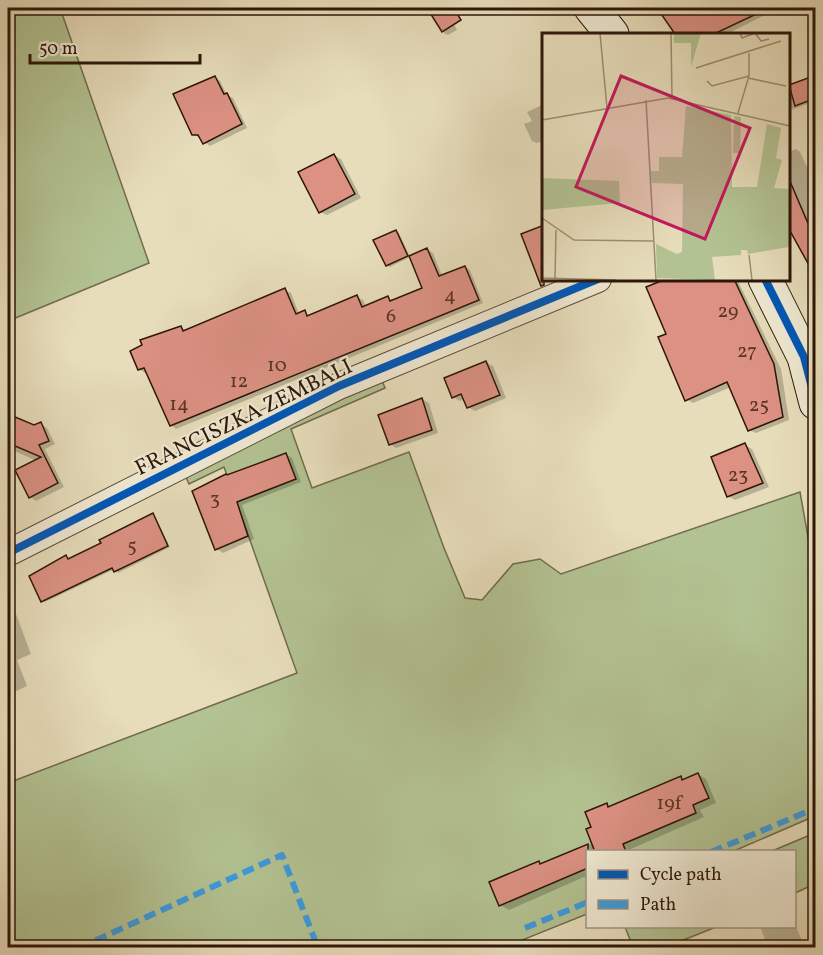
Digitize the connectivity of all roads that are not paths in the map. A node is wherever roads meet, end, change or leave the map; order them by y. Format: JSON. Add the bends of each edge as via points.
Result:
{"nodes":[{"id":1,"x":591,"y":8,"type":"edge"},
{"id":2,"x":611,"y":33,"type":"edge"},
{"id":3,"x":596,"y":280,"type":"edge"},
{"id":4,"x":766,"y":280,"type":"edge"},
{"id":5,"x":814,"y":390,"type":"edge"},
{"id":6,"x":8,"y":553,"type":"edge"}],
"edges":[{"from":1,"to":2,"type":"street"},
{"from":3,"to":6,"type":"street","name":"FRANCISZKA ZEMBALI","via":[[339,386]]},
{"from":4,"to":5,"type":"street","via":[[804,356]]}]}
